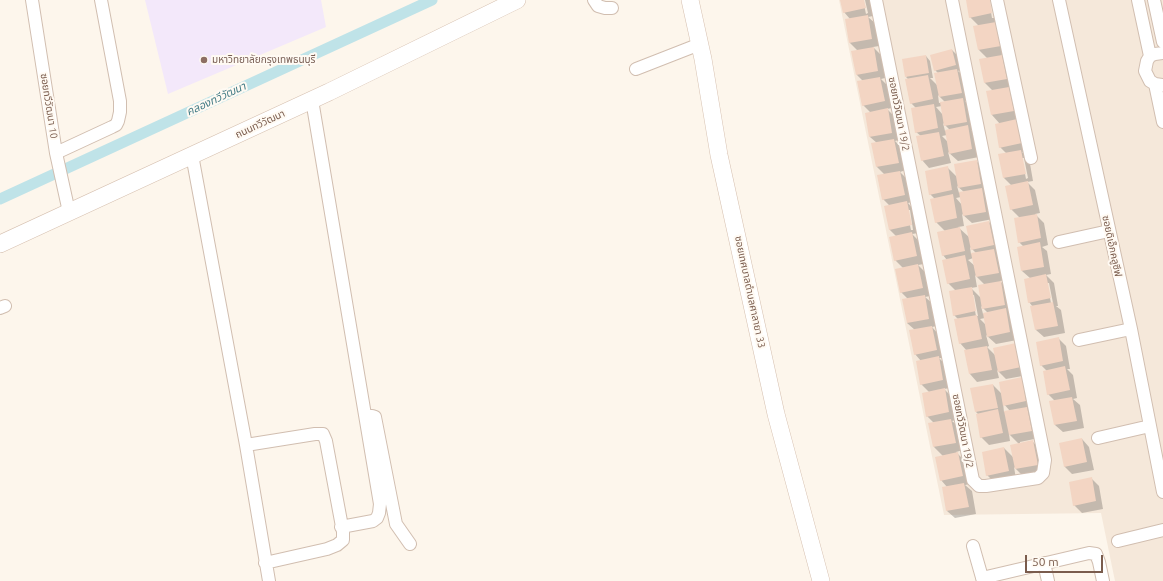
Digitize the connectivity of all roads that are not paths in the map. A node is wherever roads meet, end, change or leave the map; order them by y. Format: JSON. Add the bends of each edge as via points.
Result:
{"nodes":[{"id":1,"x":32,"y":0,"type":"edge"},
{"id":2,"x":101,"y":0,"type":"edge"},
{"id":3,"x":517,"y":0,"type":"edge"},
{"id":4,"x":594,"y":0,"type":"edge"},
{"id":5,"x":690,"y":0,"type":"edge"},
{"id":6,"x":876,"y":0,"type":"edge"},
{"id":7,"x":952,"y":0,"type":"edge"},
{"id":8,"x":998,"y":0,"type":"edge"},
{"id":9,"x":1059,"y":0,"type":"edge"},
{"id":10,"x":1138,"y":0,"type":"edge"},
{"id":11,"x":1154,"y":0,"type":"edge"},
{"id":12,"x":612,"y":8,"type":"dead end"},
{"id":13,"x":1163,"y":42,"type":"edge"},
{"id":14,"x":700,"y":44,"type":"junction"},
{"id":15,"x":1163,"y":53,"type":"edge"},
{"id":16,"x":1150,"y":56,"type":"junction"},
{"id":17,"x":636,"y":69,"type":"dead end"},
{"id":18,"x":1159,"y":84,"type":"edge"},
{"id":19,"x":312,"y":100,"type":"junction"},
{"id":20,"x":1163,"y":122,"type":"edge"},
{"id":21,"x":57,"y":155,"type":"junction"},
{"id":22,"x":192,"y":155,"type":"junction"},
{"id":23,"x":1032,"y":158,"type":"dead end"},
{"id":24,"x":69,"y":212,"type":"junction"},
{"id":25,"x":1109,"y":231,"type":"junction"},
{"id":26,"x":1059,"y":242,"type":"dead end"},
{"id":27,"x":0,"y":244,"type":"edge"},
{"id":28,"x":1131,"y":329,"type":"junction"},
{"id":29,"x":1079,"y":340,"type":"dead end"},
{"id":30,"x":366,"y":416,"type":"junction"},
{"id":31,"x":1150,"y":426,"type":"junction"},
{"id":32,"x":1098,"y":438,"type":"dead end"},
{"id":33,"x":246,"y":445,"type":"junction"},
{"id":34,"x":1163,"y":492,"type":"edge"},
{"id":35,"x":342,"y":527,"type":"junction"},
{"id":36,"x":1163,"y":530,"type":"edge"},
{"id":37,"x":1118,"y":541,"type":"dead end"},
{"id":38,"x":410,"y":544,"type":"dead end"},
{"id":39,"x":974,"y":546,"type":"dead end"},
{"id":40,"x":265,"y":563,"type":"junction"},
{"id":41,"x":1044,"y":563,"type":"junction"},
{"id":42,"x":983,"y":579,"type":"edge"},
{"id":43,"x":268,"y":581,"type":"edge"},
{"id":44,"x":821,"y":581,"type":"edge"},
{"id":45,"x":1048,"y":581,"type":"edge"},
{"id":46,"x":1103,"y":581,"type":"edge"}],
"edges":[{"from":1,"to":21,"type":"street","name":"ซอยทวีวัฒนา 10"},
{"from":2,"to":21,"type":"street","via":[[120,101],[118,121],[116,125]]},
{"from":3,"to":19,"type":"street","name":"ถนนทวีวัฒนา"},
{"from":4,"to":12,"type":"street","via":[[598,6]]},
{"from":5,"to":14,"type":"street","name":"ซอยเทศบาลตำบลศาลายา 33"},
{"from":6,"to":7,"type":"street","name":"ซอยทวีวัฒนา 19/2","via":[[973,480],[979,486],[986,486],[1038,478],[1043,473],[1045,460]]},
{"from":8,"to":23,"type":"street"},
{"from":9,"to":25,"type":"street","name":"ซอยดิเอ็กคลูซีฟ"},
{"from":10,"to":16,"type":"street"},
{"from":11,"to":13,"type":"street"},
{"from":14,"to":17,"type":"street"},
{"from":14,"to":44,"type":"street","name":"ซอยเทศบาลตำบลศาลายา 33","via":[[719,155],[776,414]]},
{"from":15,"to":16,"type":"street"},
{"from":16,"to":18,"type":"street","via":[[1145,71],[1147,77]]},
{"from":18,"to":20,"type":"street"},
{"from":19,"to":22,"type":"street","name":"ถนนทวีวัฒนา"},
{"from":19,"to":30,"type":"street"},
{"from":21,"to":24,"type":"street","name":"ซอยทวีวัฒนา 10"},
{"from":22,"to":24,"type":"street","name":"ถนนทวีวัฒนา"},
{"from":22,"to":33,"type":"street"},
{"from":24,"to":27,"type":"street","name":"ถนนทวีวัฒนา"},
{"from":25,"to":26,"type":"street"},
{"from":25,"to":28,"type":"street","name":"ซอยดิเอ็กคลูซีฟ"},
{"from":28,"to":29,"type":"street"},
{"from":28,"to":31,"type":"street","name":"ซอยดิเอ็กคลูซีฟ"},
{"from":30,"to":35,"type":"street","via":[[380,504],[379,513],[372,521]]},
{"from":30,"to":38,"type":"street","via":[[376,417],[396,524]]},
{"from":31,"to":32,"type":"street"},
{"from":31,"to":34,"type":"street","name":"ซอยดิเอ็กคลูซีฟ"},
{"from":33,"to":35,"type":"street","via":[[323,434]]},
{"from":33,"to":40,"type":"street"},
{"from":35,"to":40,"type":"street","via":[[343,540],[337,545]]},
{"from":36,"to":37,"type":"street"},
{"from":39,"to":42,"type":"street"},
{"from":40,"to":43,"type":"street"},
{"from":41,"to":42,"type":"street"},
{"from":41,"to":45,"type":"street"},
{"from":41,"to":46,"type":"street","via":[[1089,553],[1096,554]]}]}
